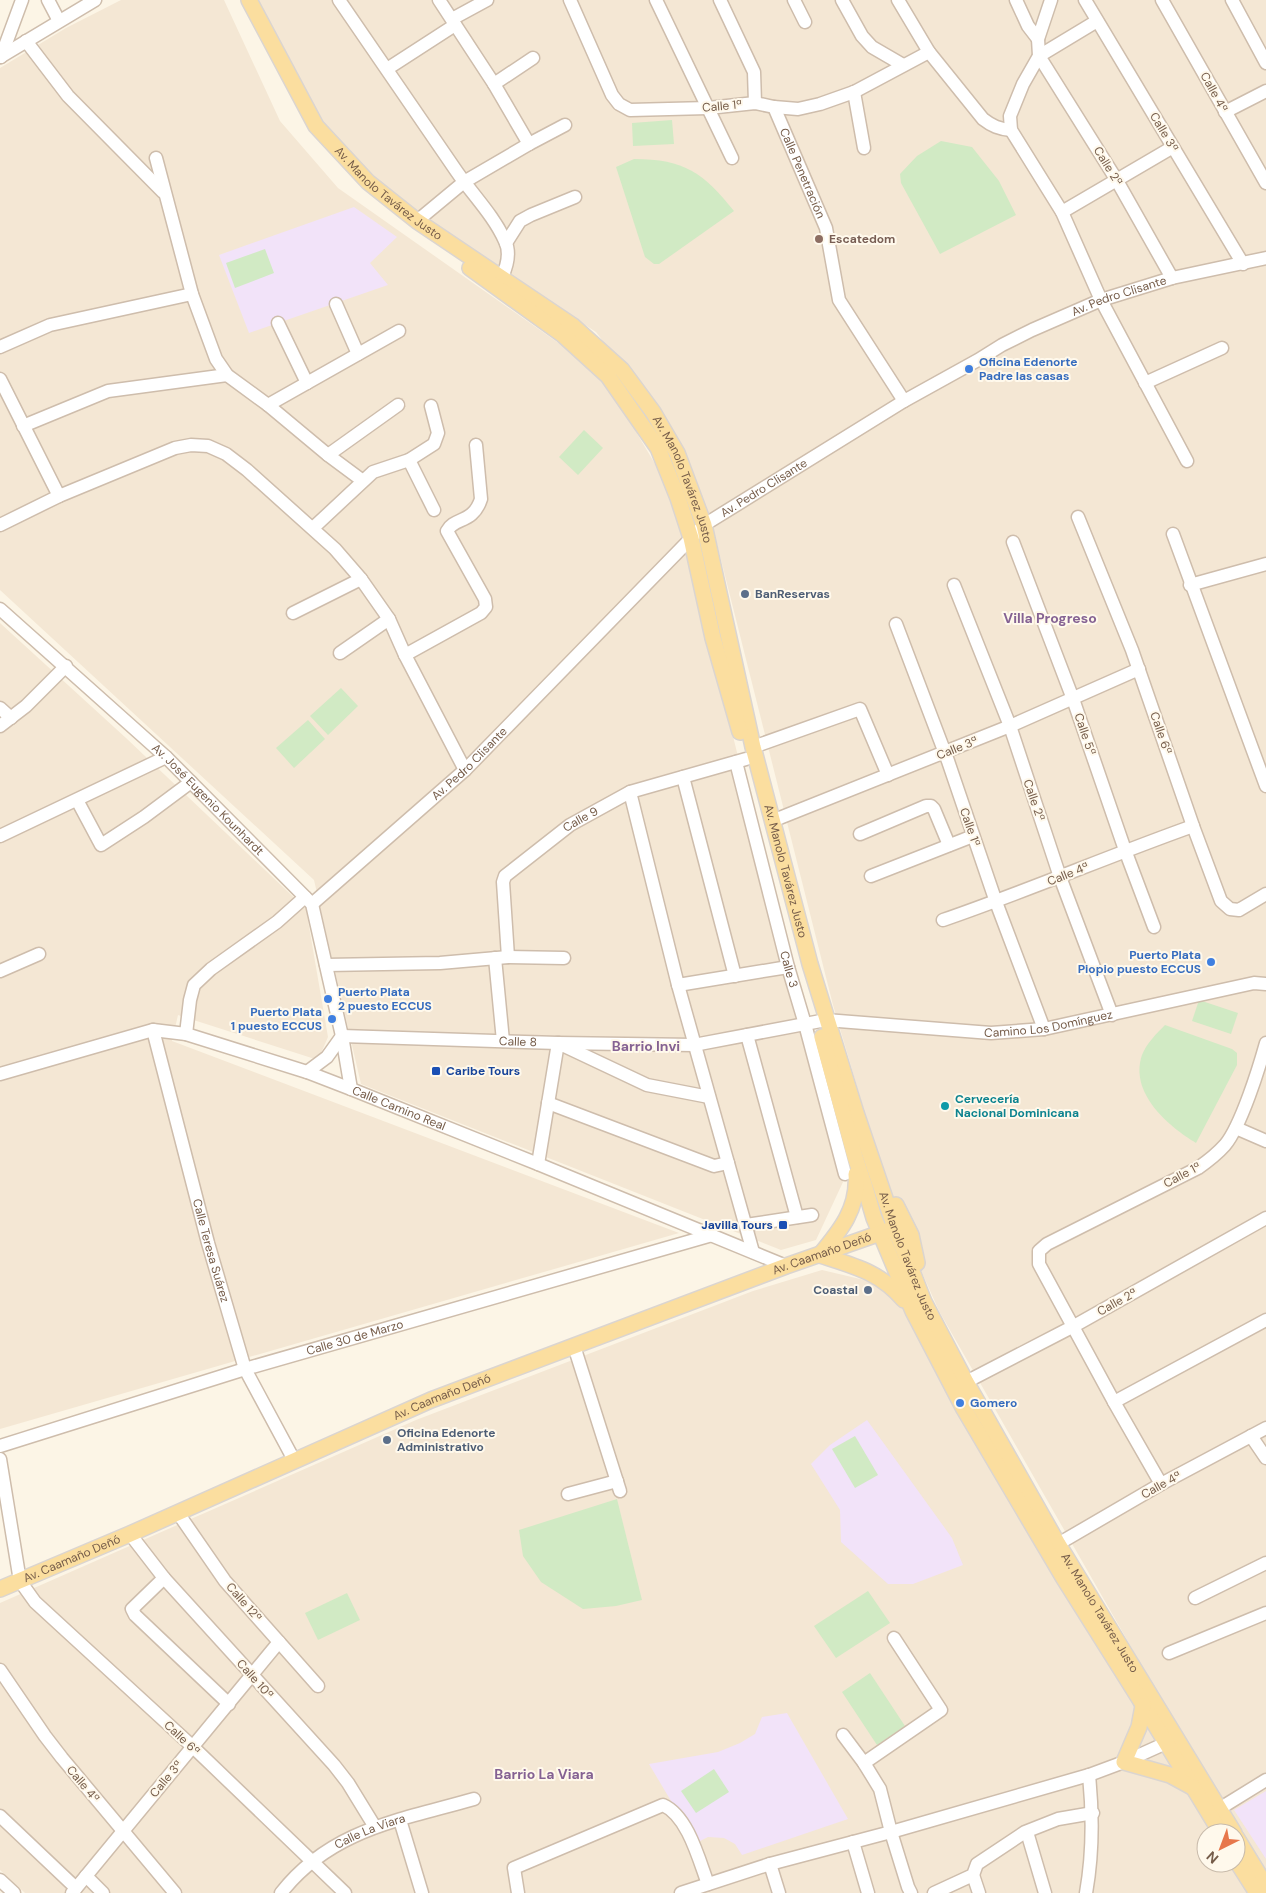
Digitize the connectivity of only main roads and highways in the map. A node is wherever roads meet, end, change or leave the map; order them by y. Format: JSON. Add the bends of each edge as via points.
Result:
{"nodes":[{"id":1,"x":237,"y":0,"type":"edge"},
{"id":2,"x":249,"y":0,"type":"edge"},
{"id":3,"x":745,"y":756,"type":"junction"},
{"id":4,"x":816,"y":1022,"type":"junction"},
{"id":5,"x":854,"y":1157,"type":"junction"},
{"id":6,"x":878,"y":1178,"type":"junction"},
{"id":7,"x":895,"y":1228,"type":"junction"},
{"id":8,"x":879,"y":1234,"type":"junction"},
{"id":9,"x":820,"y":1255,"type":"junction"},
{"id":10,"x":918,"y":1287,"type":"junction"},
{"id":11,"x":913,"y":1311,"type":"junction"},
{"id":12,"x":0,"y":1589,"type":"edge"},
{"id":13,"x":1143,"y":1706,"type":"junction"},
{"id":14,"x":1170,"y":1741,"type":"junction"},
{"id":15,"x":1193,"y":1788,"type":"junction"},
{"id":16,"x":1215,"y":1823,"type":"edge"},
{"id":17,"x":1228,"y":1823,"type":"edge"},
{"id":18,"x":1246,"y":1853,"type":"edge"},
{"id":19,"x":1244,"y":1873,"type":"edge"},
{"id":20,"x":1266,"y":1886,"type":"edge"},
{"id":21,"x":1257,"y":1893,"type":"edge"}],
"edges":[{"from":1,"to":3,"type":"main road","name":"Av. Manolo Tavárez Justo","via":[[314,134],[362,190],[563,335],[608,376],[658,448],[691,538],[713,638]]},
{"from":2,"to":3,"type":"main road","name":"Av. Manolo Tavárez Justo","via":[[316,126],[368,182],[417,222],[573,326],[622,370],[653,412],[677,453],[704,526]]},
{"from":3,"to":4,"type":"main road","name":"Av. Manolo Tavárez Justo"},
{"from":3,"to":4,"type":"main road","name":"Av. Manolo Tavárez Justo","via":[[772,821],[810,964]]},
{"from":4,"to":5,"type":"main road","name":"Av. Manolo Tavárez Justo"},
{"from":4,"to":6,"type":"main road","name":"Av. Manolo Tavárez Justo"},
{"from":5,"to":8,"type":"main road","name":"Av. Manolo Tavárez Justo"},
{"from":5,"to":9,"type":"main road","via":[[856,1192],[850,1214]]},
{"from":6,"to":7,"type":"main road","name":"Av. Manolo Tavárez Justo"},
{"from":6,"to":10,"type":"main road","via":[[911,1235]]},
{"from":7,"to":8,"type":"main road","name":"Av. Caamaño Deñó"},
{"from":7,"to":10,"type":"main road","name":"Av. Manolo Tavárez Justo"},
{"from":8,"to":9,"type":"main road","name":"Av. Caamaño Deñó"},
{"from":8,"to":11,"type":"main road","name":"Av. Manolo Tavárez Justo"},
{"from":9,"to":11,"type":"main road","via":[[860,1268],[881,1279]]},
{"from":9,"to":12,"type":"main road","name":"Av. Caamaño Deñó","via":[[431,1400]]},
{"from":10,"to":14,"type":"main road","name":"Av. Manolo Tavárez Justo","via":[[966,1382]]},
{"from":11,"to":13,"type":"main road","name":"Av. Manolo Tavárez Justo","via":[[964,1409]]},
{"from":13,"to":14,"type":"main road","name":"Av. Manolo Tavárez Justo"},
{"from":13,"to":15,"type":"main road","via":[[1139,1726],[1124,1762],[1170,1775]]},
{"from":14,"to":15,"type":"main road","name":"Av. Manolo Tavárez Justo"},
{"from":14,"to":17,"type":"main road","name":"Av. Manolo Tavárez Justo"},
{"from":15,"to":16,"type":"main road","name":"Av. Manolo Tavárez Justo"},
{"from":18,"to":20,"type":"main road"},
{"from":19,"to":21,"type":"main road"}]}
